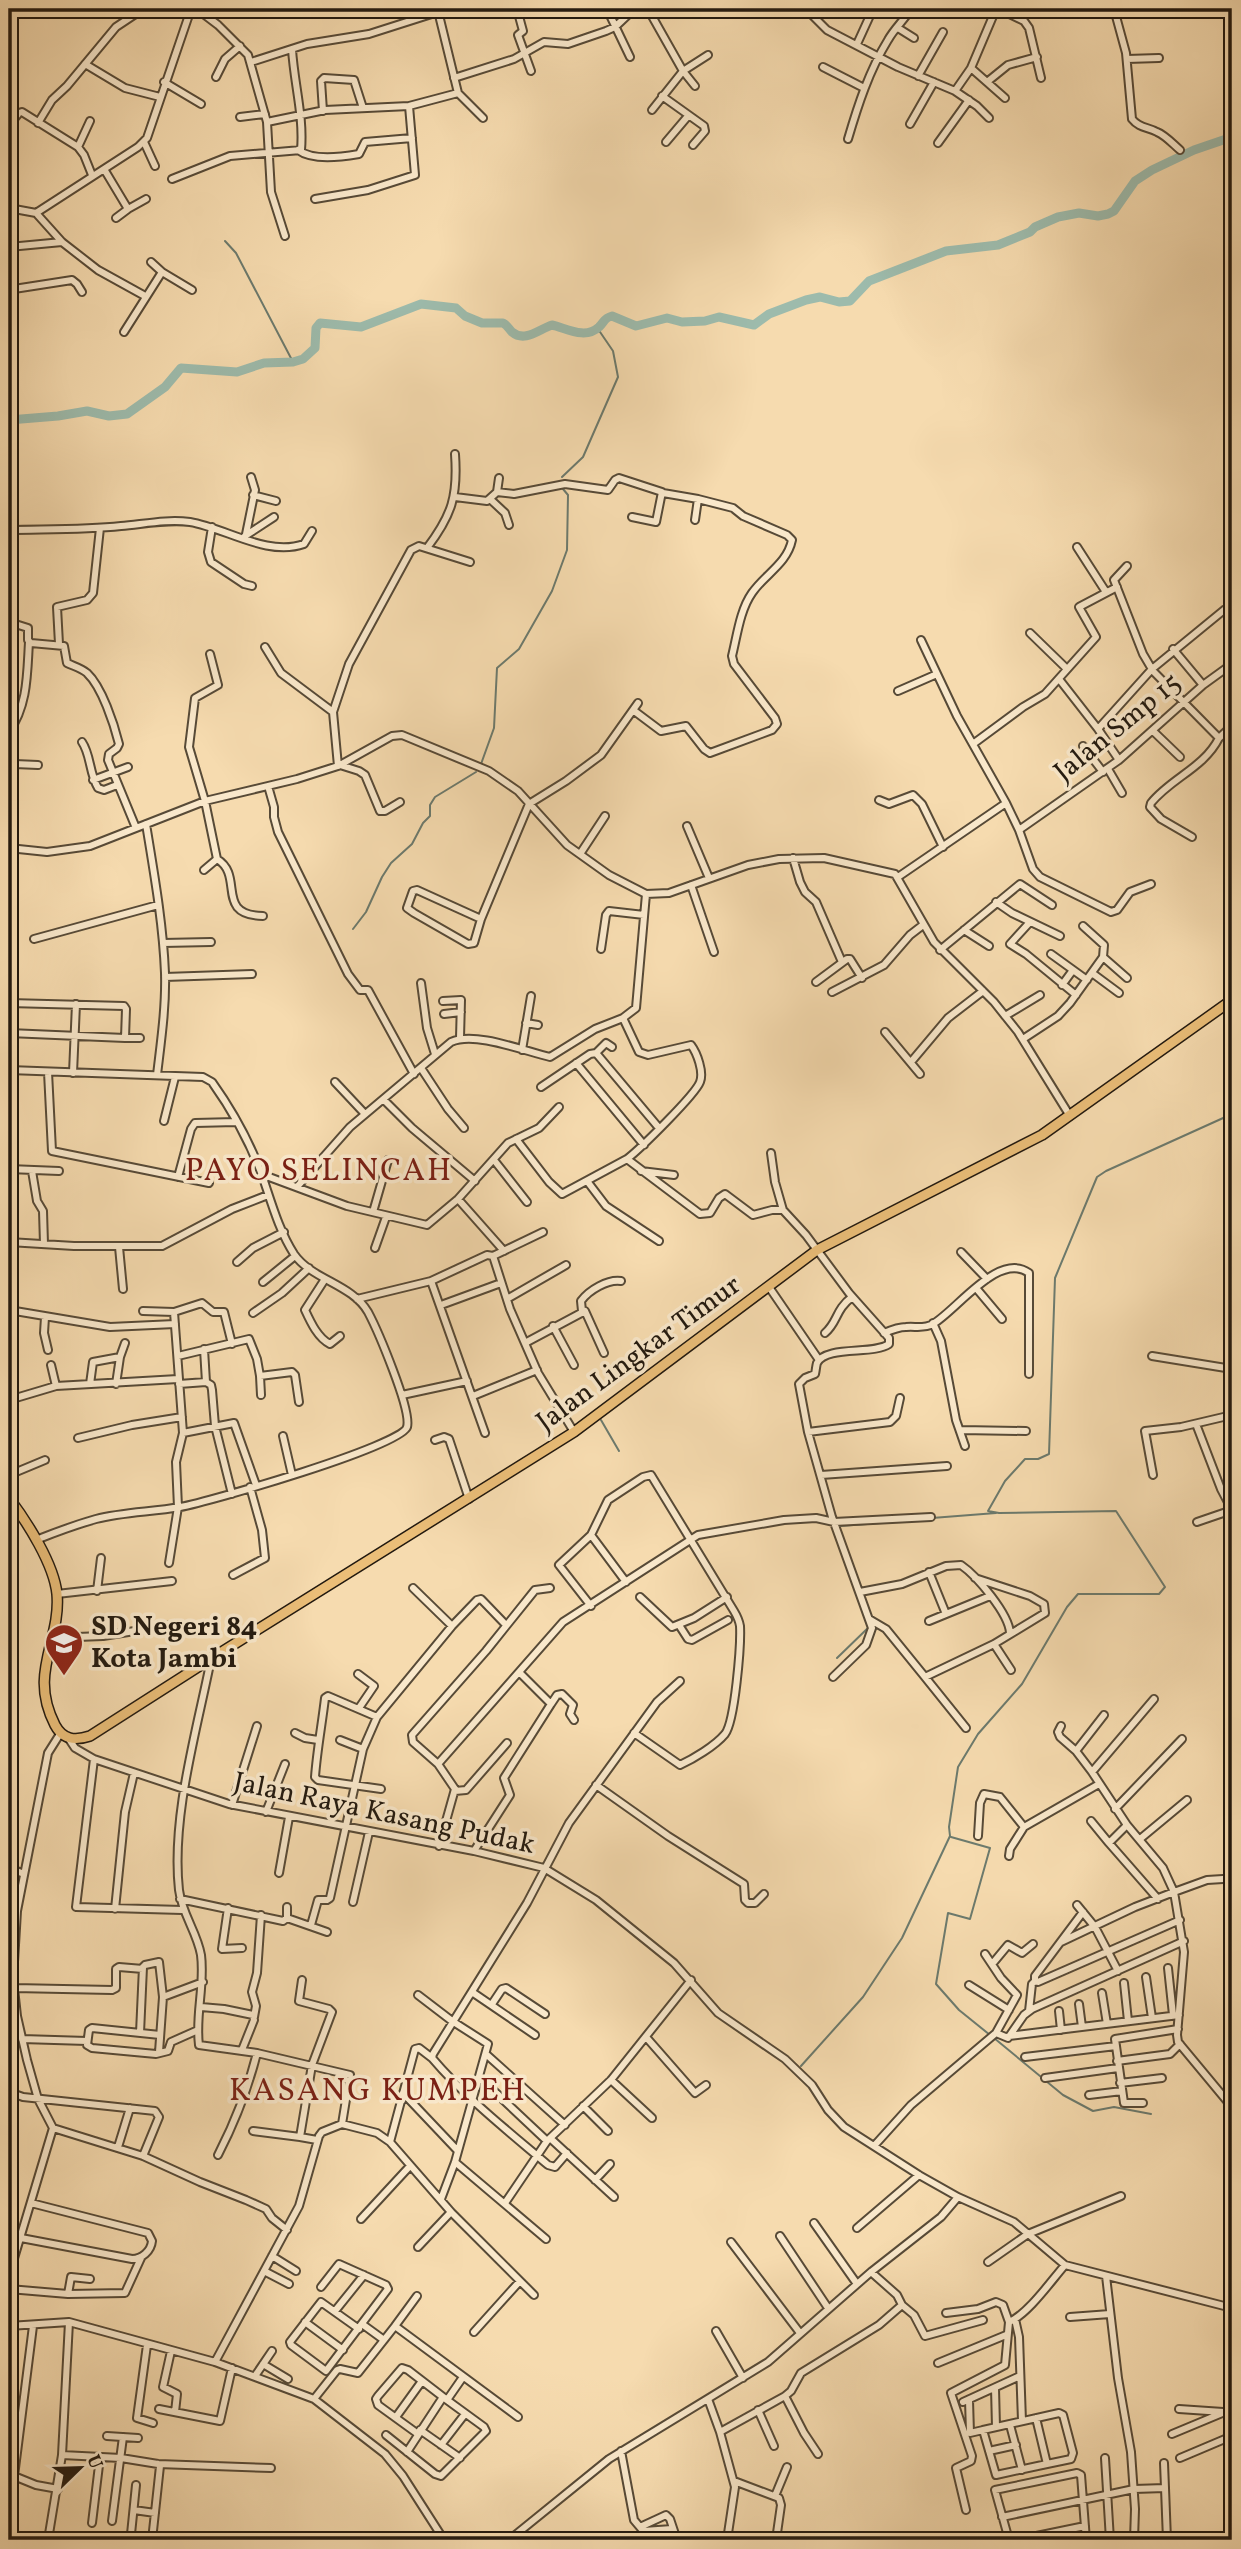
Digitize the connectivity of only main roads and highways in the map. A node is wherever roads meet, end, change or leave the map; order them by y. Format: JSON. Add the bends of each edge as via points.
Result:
{"nodes":[{"id":1,"x":1232,"y":1000,"type":"edge"},
{"id":2,"x":9,"y":1498,"type":"edge"}],
"edges":[{"from":1,"to":2,"type":"highway","name":"Jalan Lingkar Timur","via":[[1033,1141],[817,1251],[574,1432],[97,1733],[79,1739],[60,1734],[46,1700],[44,1680],[57,1594],[36,1540]]}]}
